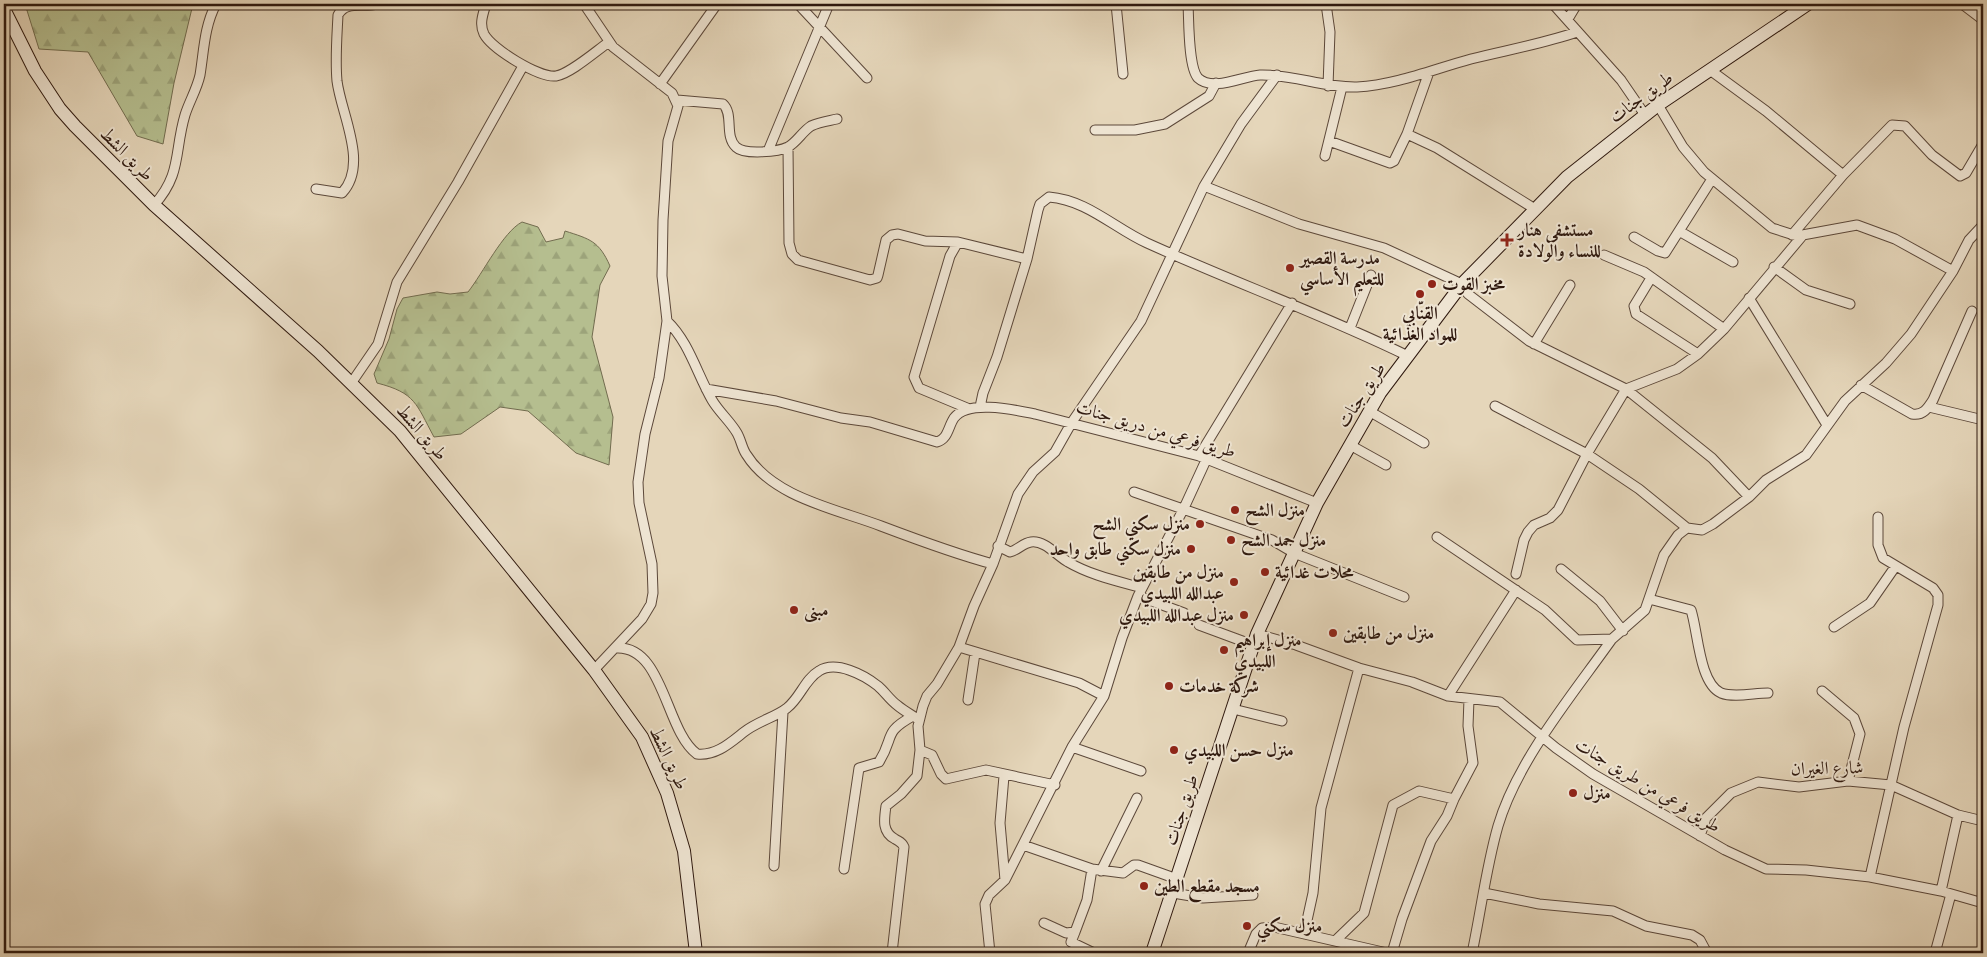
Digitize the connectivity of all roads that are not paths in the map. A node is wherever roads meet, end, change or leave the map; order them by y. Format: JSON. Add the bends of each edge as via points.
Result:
{"nodes":[{"id":1,"x":216,"y":4,"type":"edge"},
{"id":2,"x":377,"y":4,"type":"edge"},
{"id":3,"x":486,"y":4,"type":"edge"},
{"id":4,"x":585,"y":4,"type":"edge"},
{"id":5,"x":717,"y":4,"type":"edge"},
{"id":6,"x":798,"y":4,"type":"edge"},
{"id":7,"x":829,"y":4,"type":"edge"},
{"id":8,"x":1116,"y":4,"type":"edge"},
{"id":9,"x":1188,"y":4,"type":"edge"},
{"id":10,"x":1326,"y":4,"type":"edge"},
{"id":11,"x":1553,"y":4,"type":"edge"},
{"id":12,"x":1577,"y":4,"type":"edge"},
{"id":13,"x":1808,"y":4,"type":"edge"},
{"id":14,"x":1962,"y":4,"type":"edge"},
{"id":15,"x":4,"y":9,"type":"edge"},
{"id":16,"x":1568,"y":19,"type":"junction"},
{"id":17,"x":1983,"y":20,"type":"edge"},
{"id":18,"x":7,"y":24,"type":"edge"},
{"id":19,"x":819,"y":26,"type":"junction"},
{"id":20,"x":1577,"y":32,"type":"junction"},
{"id":21,"x":609,"y":42,"type":"junction"},
{"id":22,"x":523,"y":66,"type":"junction"},
{"id":23,"x":1710,"y":70,"type":"junction"},
{"id":24,"x":1429,"y":72,"type":"junction"},
{"id":25,"x":1123,"y":74,"type":"dead end"},
{"id":26,"x":1277,"y":75,"type":"junction"},
{"id":27,"x":867,"y":78,"type":"dead end"},
{"id":28,"x":660,"y":84,"type":"junction"},
{"id":29,"x":1216,"y":84,"type":"junction"},
{"id":30,"x":1328,"y":86,"type":"junction"},
{"id":31,"x":1342,"y":87,"type":"junction"},
{"id":32,"x":677,"y":100,"type":"junction"},
{"id":33,"x":1658,"y":105,"type":"junction"},
{"id":34,"x":1645,"y":115,"type":"junction"},
{"id":35,"x":837,"y":120,"type":"dead end"},
{"id":36,"x":1096,"y":130,"type":"dead end"},
{"id":37,"x":1406,"y":134,"type":"junction"},
{"id":38,"x":1329,"y":141,"type":"junction"},
{"id":39,"x":1983,"y":144,"type":"edge"},
{"id":40,"x":788,"y":147,"type":"junction"},
{"id":41,"x":768,"y":151,"type":"junction"},
{"id":42,"x":1325,"y":156,"type":"dead end"},
{"id":43,"x":1843,"y":175,"type":"junction"},
{"id":44,"x":1712,"y":179,"type":"junction"},
{"id":45,"x":1204,"y":186,"type":"junction"},
{"id":46,"x":316,"y":189,"type":"dead end"},
{"id":47,"x":154,"y":205,"type":"junction"},
{"id":48,"x":1535,"y":209,"type":"junction"},
{"id":49,"x":1983,"y":226,"type":"edge"},
{"id":50,"x":1679,"y":231,"type":"junction"},
{"id":51,"x":1803,"y":235,"type":"junction"},
{"id":52,"x":1792,"y":236,"type":"junction"},
{"id":53,"x":1634,"y":237,"type":"dead end"},
{"id":54,"x":958,"y":242,"type":"junction"},
{"id":55,"x":1172,"y":254,"type":"junction"},
{"id":56,"x":1604,"y":255,"type":"dead end"},
{"id":57,"x":1027,"y":259,"type":"junction"},
{"id":58,"x":1733,"y":262,"type":"dead end"},
{"id":59,"x":1774,"y":267,"type":"junction"},
{"id":60,"x":1953,"y":271,"type":"junction"},
{"id":61,"x":1371,"y":275,"type":"dead end"},
{"id":62,"x":1651,"y":278,"type":"junction"},
{"id":63,"x":1462,"y":284,"type":"junction"},
{"id":64,"x":1570,"y":285,"type":"dead end"},
{"id":65,"x":1749,"y":298,"type":"junction"},
{"id":66,"x":1292,"y":303,"type":"junction"},
{"id":67,"x":1850,"y":304,"type":"dead end"},
{"id":68,"x":1972,"y":312,"type":"dead end"},
{"id":69,"x":667,"y":321,"type":"junction"},
{"id":70,"x":1350,"y":328,"type":"junction"},
{"id":71,"x":1724,"y":329,"type":"junction"},
{"id":72,"x":1534,"y":344,"type":"junction"},
{"id":73,"x":1698,"y":354,"type":"junction"},
{"id":74,"x":1408,"y":356,"type":"junction"},
{"id":75,"x":352,"y":382,"type":"junction"},
{"id":76,"x":1861,"y":385,"type":"junction"},
{"id":77,"x":706,"y":389,"type":"junction"},
{"id":78,"x":1626,"y":389,"type":"junction"},
{"id":79,"x":1495,"y":406,"type":"dead end"},
{"id":80,"x":1929,"y":406,"type":"junction"},
{"id":81,"x":980,"y":407,"type":"junction"},
{"id":82,"x":967,"y":408,"type":"junction"},
{"id":83,"x":1369,"y":411,"type":"junction"},
{"id":84,"x":1979,"y":419,"type":"dead end"},
{"id":85,"x":1072,"y":422,"type":"junction"},
{"id":86,"x":1827,"y":425,"type":"junction"},
{"id":87,"x":1424,"y":443,"type":"dead end"},
{"id":88,"x":1350,"y":446,"type":"junction"},
{"id":89,"x":1587,"y":454,"type":"junction"},
{"id":90,"x":1203,"y":457,"type":"junction"},
{"id":91,"x":1386,"y":465,"type":"dead end"},
{"id":92,"x":1134,"y":492,"type":"dead end"},
{"id":93,"x":1749,"y":497,"type":"junction"},
{"id":94,"x":1317,"y":503,"type":"junction"},
{"id":95,"x":1184,"y":508,"type":"junction"},
{"id":96,"x":1878,"y":517,"type":"dead end"},
{"id":97,"x":1687,"y":528,"type":"junction"},
{"id":98,"x":1437,"y":537,"type":"dead end"},
{"id":99,"x":998,"y":546,"type":"junction"},
{"id":100,"x":1294,"y":553,"type":"junction"},
{"id":101,"x":993,"y":564,"type":"junction"},
{"id":102,"x":1894,"y":567,"type":"junction"},
{"id":103,"x":1561,"y":569,"type":"dead end"},
{"id":104,"x":1516,"y":574,"type":"dead end"},
{"id":105,"x":1516,"y":590,"type":"junction"},
{"id":106,"x":1140,"y":592,"type":"junction"},
{"id":107,"x":1404,"y":597,"type":"dead end"},
{"id":108,"x":1649,"y":600,"type":"junction"},
{"id":109,"x":1184,"y":613,"type":"dead end"},
{"id":110,"x":1199,"y":625,"type":"dead end"},
{"id":111,"x":1834,"y":627,"type":"dead end"},
{"id":112,"x":1622,"y":631,"type":"junction"},
{"id":113,"x":1612,"y":638,"type":"junction"},
{"id":114,"x":1255,"y":640,"type":"junction"},
{"id":115,"x":615,"y":648,"type":"junction"},
{"id":116,"x":959,"y":648,"type":"junction"},
{"id":117,"x":975,"y":653,"type":"junction"},
{"id":118,"x":1358,"y":668,"type":"junction"},
{"id":119,"x":594,"y":670,"type":"junction"},
{"id":120,"x":1822,"y":691,"type":"dead end"},
{"id":121,"x":1768,"y":692,"type":"dead end"},
{"id":122,"x":1104,"y":696,"type":"junction"},
{"id":123,"x":1448,"y":696,"type":"junction"},
{"id":124,"x":1469,"y":699,"type":"junction"},
{"id":125,"x":968,"y":700,"type":"dead end"},
{"id":126,"x":1233,"y":709,"type":"junction"},
{"id":127,"x":783,"y":712,"type":"junction"},
{"id":128,"x":916,"y":718,"type":"junction"},
{"id":129,"x":1282,"y":721,"type":"dead end"},
{"id":130,"x":1542,"y":737,"type":"junction"},
{"id":131,"x":1072,"y":746,"type":"junction"},
{"id":132,"x":920,"y":750,"type":"junction"},
{"id":133,"x":1141,"y":771,"type":"dead end"},
{"id":134,"x":1004,"y":776,"type":"junction"},
{"id":135,"x":1848,"y":781,"type":"junction"},
{"id":136,"x":1054,"y":785,"type":"junction"},
{"id":137,"x":1891,"y":785,"type":"junction"},
{"id":138,"x":1137,"y":798,"type":"dead end"},
{"id":139,"x":1454,"y":799,"type":"junction"},
{"id":140,"x":1958,"y":815,"type":"junction"},
{"id":141,"x":1983,"y":821,"type":"edge"},
{"id":142,"x":1700,"y":836,"type":"junction"},
{"id":143,"x":1023,"y":844,"type":"junction"},
{"id":144,"x":774,"y":866,"type":"dead end"},
{"id":145,"x":844,"y":869,"type":"dead end"},
{"id":146,"x":1097,"y":870,"type":"junction"},
{"id":147,"x":1870,"y":877,"type":"junction"},
{"id":148,"x":1177,"y":879,"type":"junction"},
{"id":149,"x":1005,"y":880,"type":"junction"},
{"id":150,"x":1941,"y":891,"type":"junction"},
{"id":151,"x":1173,"y":893,"type":"junction"},
{"id":152,"x":1484,"y":893,"type":"junction"},
{"id":153,"x":1951,"y":894,"type":"junction"},
{"id":154,"x":1253,"y":895,"type":"dead end"},
{"id":155,"x":1983,"y":903,"type":"edge"},
{"id":156,"x":1044,"y":923,"type":"dead end"},
{"id":157,"x":1075,"y":932,"type":"junction"},
{"id":158,"x":1304,"y":934,"type":"junction"},
{"id":159,"x":1335,"y":941,"type":"junction"},
{"id":160,"x":696,"y":953,"type":"edge"},
{"id":161,"x":892,"y":953,"type":"edge"},
{"id":162,"x":990,"y":953,"type":"edge"},
{"id":163,"x":1094,"y":953,"type":"edge"},
{"id":164,"x":1152,"y":953,"type":"edge"},
{"id":165,"x":1248,"y":953,"type":"edge"},
{"id":166,"x":1387,"y":953,"type":"edge"},
{"id":167,"x":1392,"y":953,"type":"edge"},
{"id":168,"x":1472,"y":953,"type":"edge"},
{"id":169,"x":1707,"y":953,"type":"edge"},
{"id":170,"x":1935,"y":953,"type":"edge"}],
"edges":[{"from":1,"to":47,"type":"street","via":[[207,25],[199,83],[184,120],[173,179]]},
{"from":2,"to":46,"type":"street","via":[[350,5],[338,15],[337,80],[354,166],[342,193]]},
{"from":3,"to":22,"type":"street","via":[[482,22],[485,35],[492,44]]},
{"from":4,"to":21,"type":"street"},
{"from":5,"to":28,"type":"street"},
{"from":6,"to":19,"type":"street"},
{"from":7,"to":19,"type":"street"},
{"from":8,"to":25,"type":"street"},
{"from":9,"to":29,"type":"street","via":[[1194,72],[1202,81]]},
{"from":10,"to":30,"type":"street","via":[[1330,32]]},
{"from":11,"to":16,"type":"street"},
{"from":12,"to":16,"type":"street"},
{"from":13,"to":23,"type":"main road","name":"طريق جنات"},
{"from":14,"to":17,"type":"street"},
{"from":15,"to":18,"type":"main road","name":"طريق الشط"},
{"from":16,"to":20,"type":"street"},
{"from":18,"to":47,"type":"main road","name":"طريق الشط","via":[[60,110]]},
{"from":19,"to":27,"type":"street"},
{"from":19,"to":41,"type":"street"},
{"from":20,"to":24,"type":"street"},
{"from":20,"to":34,"type":"street","via":[[1621,80]]},
{"from":21,"to":22,"type":"street","via":[[560,75],[550,76]]},
{"from":21,"to":28,"type":"street"},
{"from":22,"to":75,"type":"street","via":[[402,273],[390,300],[378,344]]},
{"from":23,"to":33,"type":"main road","name":"طريق جنات"},
{"from":23,"to":43,"type":"street","via":[[1766,111]]},
{"from":24,"to":31,"type":"street","via":[[1386,82]]},
{"from":24,"to":37,"type":"street"},
{"from":26,"to":29,"type":"street","via":[[1249,76]]},
{"from":26,"to":30,"type":"street"},
{"from":26,"to":45,"type":"street","via":[[1241,124]]},
{"from":28,"to":32,"type":"street"},
{"from":29,"to":36,"type":"street","via":[[1209,96],[1165,124],[1135,130]]},
{"from":30,"to":31,"type":"street"},
{"from":31,"to":38,"type":"street"},
{"from":32,"to":41,"type":"street","via":[[722,104],[728,113],[732,141],[737,148]]},
{"from":32,"to":69,"type":"street","via":[[678,113],[667,153],[663,220],[662,276]]},
{"from":33,"to":34,"type":"main road","name":"طريق جنات"},
{"from":33,"to":44,"type":"street","via":[[1683,147]]},
{"from":34,"to":48,"type":"main road","name":"طريق جنات","via":[[1567,177]]},
{"from":35,"to":40,"type":"street","via":[[813,125]]},
{"from":37,"to":38,"type":"street","via":[[1394,161],[1390,163]]},
{"from":37,"to":48,"type":"street","via":[[1437,148]]},
{"from":38,"to":42,"type":"street"},
{"from":39,"to":43,"type":"street","via":[[1966,173],[1960,176],[1932,155],[1909,129],[1896,124]]},
{"from":40,"to":41,"type":"street"},
{"from":40,"to":54,"type":"street","via":[[789,243],[798,260],[870,280],[878,275],[886,240],[892,235],[925,242]]},
{"from":43,"to":52,"type":"street"},
{"from":44,"to":50,"type":"street"},
{"from":44,"to":52,"type":"street","via":[[1766,224]]},
{"from":45,"to":55,"type":"street"},
{"from":45,"to":63,"type":"street","via":[[1299,224],[1384,248]]},
{"from":47,"to":75,"type":"main road","name":"طريق الشط"},
{"from":48,"to":63,"type":"main road","name":"طريق جنات"},
{"from":49,"to":60,"type":"street","via":[[1969,240]]},
{"from":50,"to":53,"type":"street","via":[[1663,254]]},
{"from":50,"to":58,"type":"street"},
{"from":51,"to":52,"type":"street"},
{"from":51,"to":59,"type":"street"},
{"from":51,"to":60,"type":"street","via":[[1843,226],[1871,228]]},
{"from":54,"to":57,"type":"street"},
{"from":54,"to":82,"type":"street","via":[[946,268],[914,377],[919,388]]},
{"from":55,"to":57,"type":"street","via":[[1133,237],[1098,214],[1064,198],[1049,197],[1040,204]]},
{"from":55,"to":66,"type":"street"},
{"from":55,"to":85,"type":"street","via":[[1141,321]]},
{"from":56,"to":62,"type":"street"},
{"from":57,"to":81,"type":"street"},
{"from":59,"to":65,"type":"street"},
{"from":59,"to":67,"type":"street","via":[[1806,290]]},
{"from":60,"to":76,"type":"street","via":[[1907,340]]},
{"from":61,"to":70,"type":"street"},
{"from":62,"to":71,"type":"street"},
{"from":62,"to":73,"type":"street","via":[[1634,306],[1636,314]]},
{"from":63,"to":72,"type":"street","via":[[1475,299]]},
{"from":63,"to":74,"type":"main road","name":"طريق جنات"},
{"from":64,"to":72,"type":"street"},
{"from":65,"to":71,"type":"street"},
{"from":65,"to":86,"type":"street"},
{"from":66,"to":70,"type":"street"},
{"from":66,"to":90,"type":"street"},
{"from":68,"to":80,"type":"street"},
{"from":69,"to":77,"type":"street","via":[[681,338]]},
{"from":69,"to":115,"type":"street","via":[[638,482],[639,504],[652,564],[653,592],[648,610]]},
{"from":70,"to":74,"type":"street"},
{"from":71,"to":73,"type":"street"},
{"from":72,"to":78,"type":"street"},
{"from":73,"to":78,"type":"street","via":[[1677,369]]},
{"from":74,"to":83,"type":"main road","name":"طريق جنات"},
{"from":75,"to":119,"type":"main road","name":"طريق الشط","via":[[400,431]]},
{"from":76,"to":80,"type":"street","via":[[1912,414],[1920,414]]},
{"from":76,"to":86,"type":"street"},
{"from":77,"to":82,"type":"street","via":[[870,422],[936,442],[941,441],[956,416]]},
{"from":77,"to":101,"type":"street","via":[[758,469],[792,493],[957,554]]},
{"from":78,"to":89,"type":"street"},
{"from":78,"to":93,"type":"street","via":[[1712,458]]},
{"from":79,"to":89,"type":"street"},
{"from":80,"to":84,"type":"street"},
{"from":81,"to":82,"type":"street","name":"طريق فرعي من دريق جنات"},
{"from":81,"to":85,"type":"street","name":"طريق فرعي من دريق جنات","via":[[1010,409]]},
{"from":83,"to":87,"type":"street"},
{"from":83,"to":88,"type":"main road","name":"طريق جنات"},
{"from":85,"to":90,"type":"street","name":"طريق فرعي من دريق جنات"},
{"from":85,"to":99,"type":"street","via":[[1055,452],[1033,472],[1018,494]]},
{"from":86,"to":93,"type":"street","via":[[1806,455],[1766,480]]},
{"from":88,"to":91,"type":"street"},
{"from":88,"to":94,"type":"main road","name":"طريق جنات"},
{"from":89,"to":97,"type":"street","via":[[1639,489]]},
{"from":89,"to":104,"type":"street","via":[[1554,514],[1528,532]]},
{"from":90,"to":94,"type":"street","name":"طريق فرعي من دريق جنات"},
{"from":90,"to":95,"type":"street"},
{"from":92,"to":95,"type":"street"},
{"from":93,"to":97,"type":"street","via":[[1702,530]]},
{"from":94,"to":100,"type":"main road","name":"طريق جنات"},
{"from":95,"to":100,"type":"street","via":[[1272,540]]},
{"from":95,"to":106,"type":"street"},
{"from":96,"to":102,"type":"street","via":[[1878,546],[1882,558]]},
{"from":97,"to":108,"type":"street","via":[[1668,547]]},
{"from":98,"to":105,"type":"street"},
{"from":99,"to":101,"type":"street"},
{"from":99,"to":106,"type":"street","via":[[1010,552],[1037,542],[1079,568]]},
{"from":100,"to":107,"type":"street"},
{"from":100,"to":114,"type":"main road","name":"طريق جنات"},
{"from":101,"to":116,"type":"street"},
{"from":102,"to":111,"type":"street","via":[[1870,604]]},
{"from":102,"to":137,"type":"street","via":[[1933,588],[1938,595],[1938,604]]},
{"from":103,"to":112,"type":"street","via":[[1600,601]]},
{"from":105,"to":113,"type":"street","via":[[1545,610],[1577,640]]},
{"from":105,"to":123,"type":"street"},
{"from":106,"to":109,"type":"street"},
{"from":106,"to":122,"type":"street"},
{"from":108,"to":112,"type":"street","via":[[1646,610]]},
{"from":108,"to":121,"type":"street","via":[[1691,610],[1700,659],[1713,687],[1733,695]]},
{"from":110,"to":114,"type":"street","name":"طريق فرعي من طريق جنات"},
{"from":112,"to":113,"type":"street"},
{"from":113,"to":130,"type":"street"},
{"from":114,"to":118,"type":"street","name":"طريق فرعي من طريق جنات","via":[[1296,645]]},
{"from":114,"to":126,"type":"main road","name":"طريق جنات"},
{"from":115,"to":119,"type":"street"},
{"from":115,"to":127,"type":"street","via":[[625,647],[633,651],[652,671],[684,740],[697,754],[721,750],[756,723]]},
{"from":116,"to":117,"type":"street"},
{"from":116,"to":128,"type":"street"},
{"from":117,"to":122,"type":"street","via":[[1078,683]]},
{"from":117,"to":125,"type":"street"},
{"from":118,"to":123,"type":"street","name":"طريق فرعي من طريق جنات","via":[[1412,682]]},
{"from":118,"to":158,"type":"street","via":[[1321,808]]},
{"from":119,"to":160,"type":"main road","name":"طريق الشط","via":[[642,737],[667,793],[684,851]]},
{"from":120,"to":135,"type":"street","via":[[1854,718],[1860,734]]},
{"from":122,"to":131,"type":"street"},
{"from":123,"to":124,"type":"street","name":"طريق فرعي من طريق جنات"},
{"from":124,"to":130,"type":"street","name":"طريق فرعي من طريق جنات","via":[[1500,702]]},
{"from":124,"to":139,"type":"street","via":[[1468,726],[1473,763]]},
{"from":126,"to":129,"type":"street"},
{"from":126,"to":148,"type":"main road","name":"طريق جنات"},
{"from":127,"to":128,"type":"street","via":[[820,669],[836,667],[878,685],[896,705]]},
{"from":127,"to":144,"type":"street"},
{"from":128,"to":132,"type":"street"},
{"from":128,"to":145,"type":"street","via":[[892,730],[879,762],[859,768]]},
{"from":130,"to":142,"type":"street","name":"طريق فرعي من طريق جنات","via":[[1593,774]]},
{"from":130,"to":152,"type":"street","via":[[1509,797],[1498,826]]},
{"from":131,"to":133,"type":"street"},
{"from":131,"to":136,"type":"street"},
{"from":132,"to":134,"type":"street","via":[[932,755],[946,779],[986,770]]},
{"from":132,"to":161,"type":"street","via":[[916,776],[886,806],[885,830],[904,847]]},
{"from":134,"to":136,"type":"street"},
{"from":134,"to":149,"type":"street","via":[[1000,822]]},
{"from":135,"to":137,"type":"street","name":"شارع الغيران"},
{"from":135,"to":142,"type":"street","name":"شارع الغيران","via":[[1798,787],[1758,782],[1731,793],[1706,818]]},
{"from":136,"to":143,"type":"street"},
{"from":137,"to":140,"type":"street","name":"شارع الغيران"},
{"from":137,"to":147,"type":"street"},
{"from":138,"to":146,"type":"street"},
{"from":139,"to":159,"type":"street","via":[[1419,791],[1392,805],[1364,913]]},
{"from":139,"to":167,"type":"street","via":[[1448,816],[1431,841]]},
{"from":140,"to":141,"type":"street","name":"شارع الغيران"},
{"from":140,"to":150,"type":"street"},
{"from":142,"to":147,"type":"street","name":"طريق فرعي من طريق جنات","via":[[1766,870],[1806,870]]},
{"from":143,"to":146,"type":"street"},
{"from":143,"to":149,"type":"street"},
{"from":146,"to":148,"type":"street","via":[[1123,872],[1138,865]]},
{"from":146,"to":157,"type":"street"},
{"from":147,"to":150,"type":"street","name":"طريق فرعي من طريق جنات"},
{"from":148,"to":151,"type":"main road","name":"طريق جنات"},
{"from":149,"to":162,"type":"street","via":[[989,895],[985,904]]},
{"from":150,"to":153,"type":"street","name":"طريق فرعي من طريق جنات"},
{"from":151,"to":154,"type":"street","via":[[1203,898]]},
{"from":151,"to":164,"type":"main road","name":"طريق جنات"},
{"from":152,"to":168,"type":"street"},
{"from":152,"to":169,"type":"street","via":[[1539,904],[1613,911],[1646,926],[1692,935],[1700,940]]},
{"from":153,"to":155,"type":"street","name":"طريق فرعي من طريق جنات"},
{"from":153,"to":170,"type":"street"},
{"from":156,"to":157,"type":"street","via":[[1066,934]]},
{"from":157,"to":163,"type":"street","via":[[1071,942]]},
{"from":158,"to":159,"type":"street"},
{"from":158,"to":165,"type":"street","via":[[1262,928]]},
{"from":159,"to":166,"type":"street"}]}
